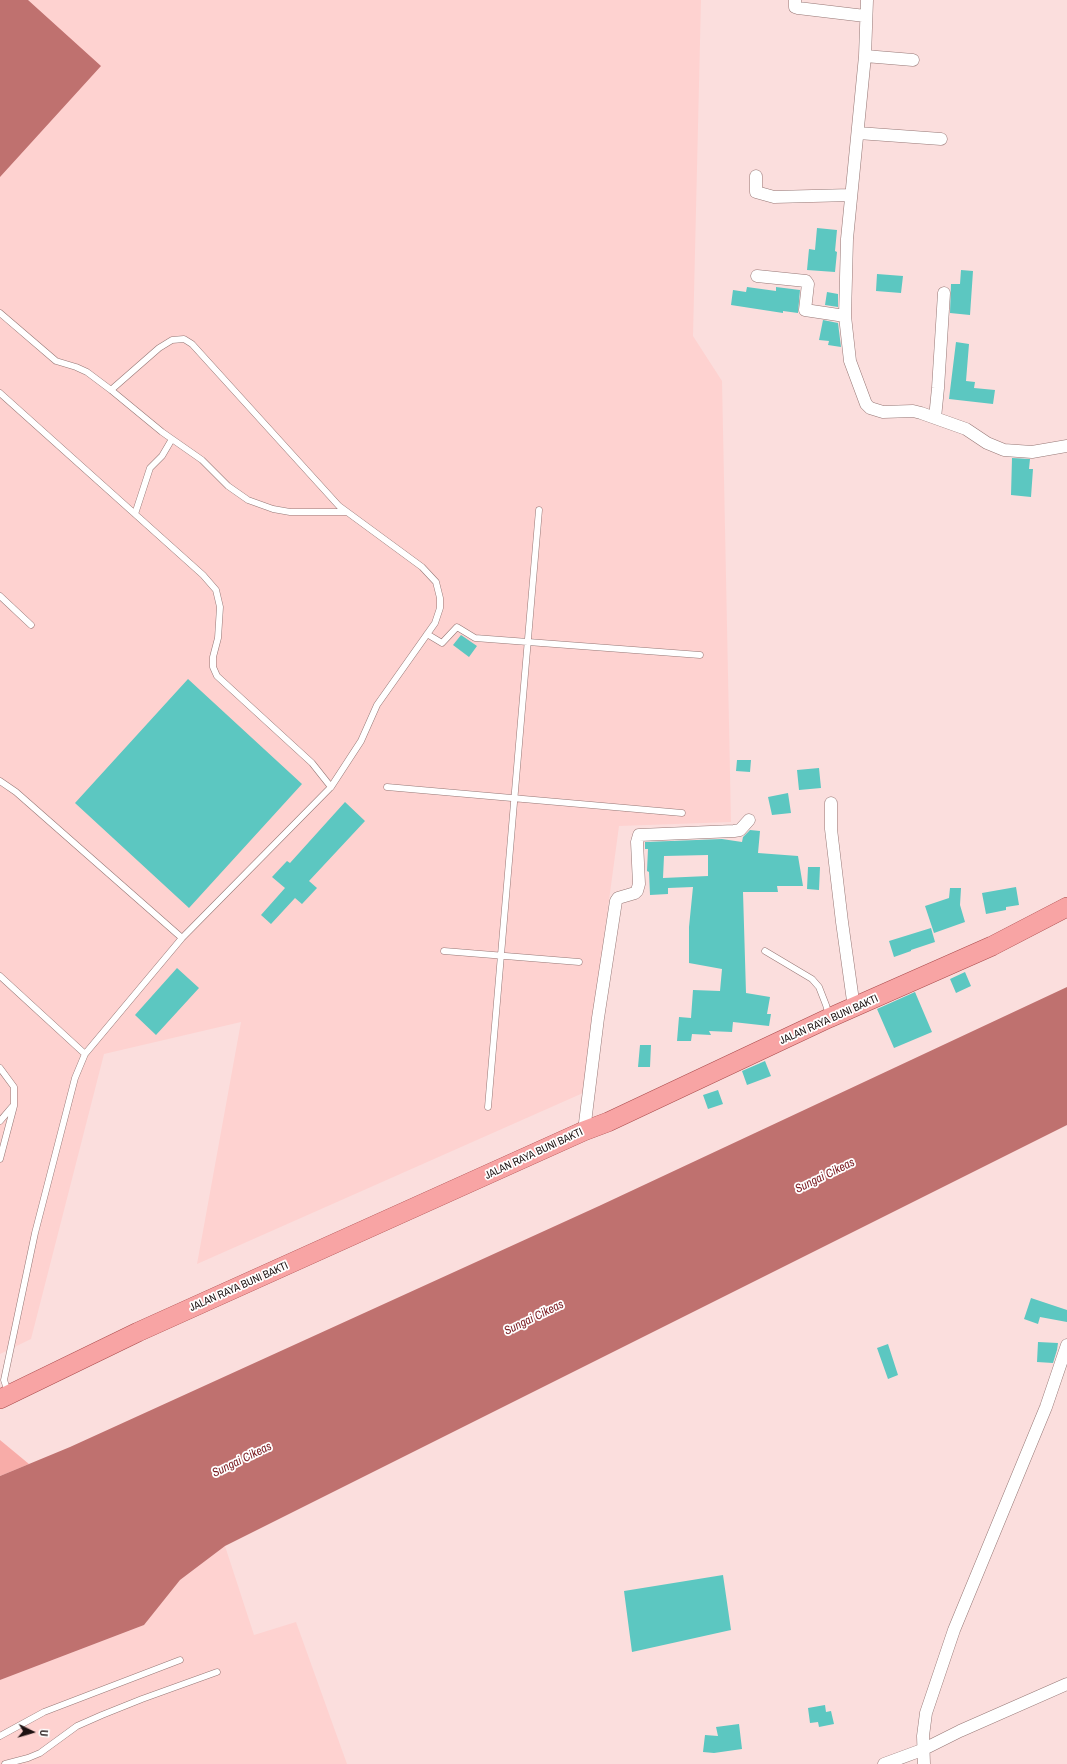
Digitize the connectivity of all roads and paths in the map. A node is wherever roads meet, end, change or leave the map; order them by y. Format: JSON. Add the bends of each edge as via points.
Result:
{"nodes":[{"id":1,"x":794,"y":0,"type":"edge"},
{"id":2,"x":867,"y":0,"type":"edge"},
{"id":3,"x":865,"y":16,"type":"junction"},
{"id":4,"x":865,"y":56,"type":"junction"},
{"id":5,"x":913,"y":60,"type":"dead end"},
{"id":6,"x":858,"y":133,"type":"junction"},
{"id":7,"x":941,"y":139,"type":"dead end"},
{"id":8,"x":756,"y":176,"type":"dead end"},
{"id":9,"x":851,"y":195,"type":"junction"},
{"id":10,"x":757,"y":276,"type":"dead end"},
{"id":11,"x":944,"y":293,"type":"dead end"},
{"id":12,"x":0,"y":313,"type":"edge"},
{"id":13,"x":845,"y":316,"type":"junction"},
{"id":14,"x":112,"y":390,"type":"junction"},
{"id":15,"x":0,"y":393,"type":"edge"},
{"id":16,"x":935,"y":418,"type":"junction"},
{"id":17,"x":172,"y":439,"type":"junction"},
{"id":18,"x":1067,"y":446,"type":"edge"},
{"id":19,"x":539,"y":510,"type":"dead end"},
{"id":20,"x":346,"y":512,"type":"junction"},
{"id":21,"x":135,"y":514,"type":"junction"},
{"id":22,"x":0,"y":596,"type":"edge"},
{"id":23,"x":31,"y":625,"type":"dead end"},
{"id":24,"x":427,"y":634,"type":"junction"},
{"id":25,"x":528,"y":642,"type":"junction"},
{"id":26,"x":700,"y":655,"type":"dead end"},
{"id":27,"x":0,"y":781,"type":"edge"},
{"id":28,"x":331,"y":786,"type":"junction"},
{"id":29,"x":387,"y":787,"type":"dead end"},
{"id":30,"x":515,"y":798,"type":"junction"},
{"id":31,"x":831,"y":803,"type":"dead end"},
{"id":32,"x":682,"y":813,"type":"dead end"},
{"id":33,"x":749,"y":820,"type":"dead end"},
{"id":34,"x":1067,"y":907,"type":"edge"},
{"id":35,"x":182,"y":938,"type":"junction"},
{"id":36,"x":444,"y":951,"type":"dead end"},
{"id":37,"x":765,"y":951,"type":"dead end"},
{"id":38,"x":501,"y":956,"type":"junction"},
{"id":39,"x":579,"y":962,"type":"dead end"},
{"id":40,"x":0,"y":976,"type":"edge"},
{"id":41,"x":854,"y":1008,"type":"junction"},
{"id":42,"x":829,"y":1018,"type":"junction"},
{"id":43,"x":85,"y":1054,"type":"junction"},
{"id":44,"x":1,"y":1069,"type":"edge"},
{"id":45,"x":14,"y":1106,"type":"junction"},
{"id":46,"x":488,"y":1107,"type":"dead end"},
{"id":47,"x":0,"y":1121,"type":"edge"},
{"id":48,"x":584,"y":1131,"type":"junction"},
{"id":49,"x":0,"y":1159,"type":"edge"},
{"id":50,"x":1067,"y":1345,"type":"edge"},
{"id":51,"x":3,"y":1388,"type":"edge"},
{"id":52,"x":180,"y":1660,"type":"dead end"},
{"id":53,"x":216,"y":1672,"type":"dead end"},
{"id":54,"x":1067,"y":1684,"type":"edge"},
{"id":55,"x":0,"y":1736,"type":"edge"},
{"id":56,"x":922,"y":1750,"type":"junction"},
{"id":57,"x":5,"y":1764,"type":"edge"},
{"id":58,"x":884,"y":1764,"type":"edge"},
{"id":59,"x":924,"y":1764,"type":"edge"}],
"edges":[{"from":1,"to":3,"type":"street","via":[[795,7],[798,8]]},
{"from":2,"to":3,"type":"street"},
{"from":3,"to":4,"type":"street"},
{"from":4,"to":5,"type":"street"},
{"from":4,"to":6,"type":"street"},
{"from":6,"to":7,"type":"street"},
{"from":6,"to":9,"type":"street"},
{"from":8,"to":9,"type":"street","via":[[756,192],[774,196]]},
{"from":9,"to":13,"type":"street"},
{"from":10,"to":13,"type":"street","via":[[806,281],[808,284],[804,310]]},
{"from":11,"to":16,"type":"street"},
{"from":12,"to":14,"type":"lane","via":[[56,361],[87,372]]},
{"from":13,"to":16,"type":"street","via":[[850,361],[866,404],[877,410],[913,411]]},
{"from":14,"to":17,"type":"lane"},
{"from":14,"to":20,"type":"lane","via":[[159,348],[172,340],[184,339],[192,344]]},
{"from":15,"to":21,"type":"lane"},
{"from":16,"to":18,"type":"street","via":[[966,429],[987,443],[1004,450],[1032,452]]},
{"from":17,"to":20,"type":"lane","via":[[202,460],[228,486],[248,500],[290,512]]},
{"from":17,"to":21,"type":"lane","via":[[162,456],[150,468]]},
{"from":19,"to":25,"type":"lane"},
{"from":20,"to":24,"type":"lane","via":[[422,567],[436,582],[440,608],[435,623]]},
{"from":21,"to":28,"type":"lane","via":[[203,575],[216,590],[220,607],[213,667],[217,676],[312,763]]},
{"from":22,"to":23,"type":"lane"},
{"from":24,"to":25,"type":"lane","via":[[442,643],[457,627],[475,638]]},
{"from":24,"to":28,"type":"lane","via":[[377,705],[361,741]]},
{"from":25,"to":26,"type":"lane"},
{"from":25,"to":30,"type":"lane"},
{"from":27,"to":35,"type":"lane","via":[[16,792]]},
{"from":28,"to":35,"type":"lane"},
{"from":29,"to":30,"type":"lane"},
{"from":30,"to":32,"type":"lane"},
{"from":30,"to":38,"type":"lane"},
{"from":31,"to":41,"type":"street","via":[[831,829]]},
{"from":33,"to":48,"type":"street","via":[[740,830],[734,831],[639,835],[637,891],[616,901]]},
{"from":34,"to":41,"type":"main road","name":"JALAN RAYA BUNI BAKTI","via":[[992,946]]},
{"from":35,"to":43,"type":"lane"},
{"from":36,"to":38,"type":"lane"},
{"from":37,"to":42,"type":"lane","via":[[812,979],[826,1004]]},
{"from":38,"to":39,"type":"lane"},
{"from":38,"to":46,"type":"lane"},
{"from":40,"to":43,"type":"lane"},
{"from":41,"to":42,"type":"main road","name":"JALAN RAYA BUNI BAKTI"},
{"from":42,"to":48,"type":"main road","name":"JALAN RAYA BUNI BAKTI"},
{"from":43,"to":51,"type":"lane","via":[[75,1078],[35,1233]]},
{"from":44,"to":45,"type":"lane","via":[[14,1087]]},
{"from":45,"to":47,"type":"lane"},
{"from":45,"to":49,"type":"lane"},
{"from":48,"to":51,"type":"main road","name":"JALAN RAYA BUNI BAKTI","via":[[138,1332]]},
{"from":50,"to":56,"type":"street","via":[[1046,1407],[954,1630],[926,1713]]},
{"from":52,"to":55,"type":"lane","via":[[44,1712]]},
{"from":53,"to":57,"type":"lane","via":[[102,1715],[77,1726],[40,1753]]},
{"from":54,"to":56,"type":"street"},
{"from":56,"to":58,"type":"street"},
{"from":56,"to":59,"type":"street"}]}
